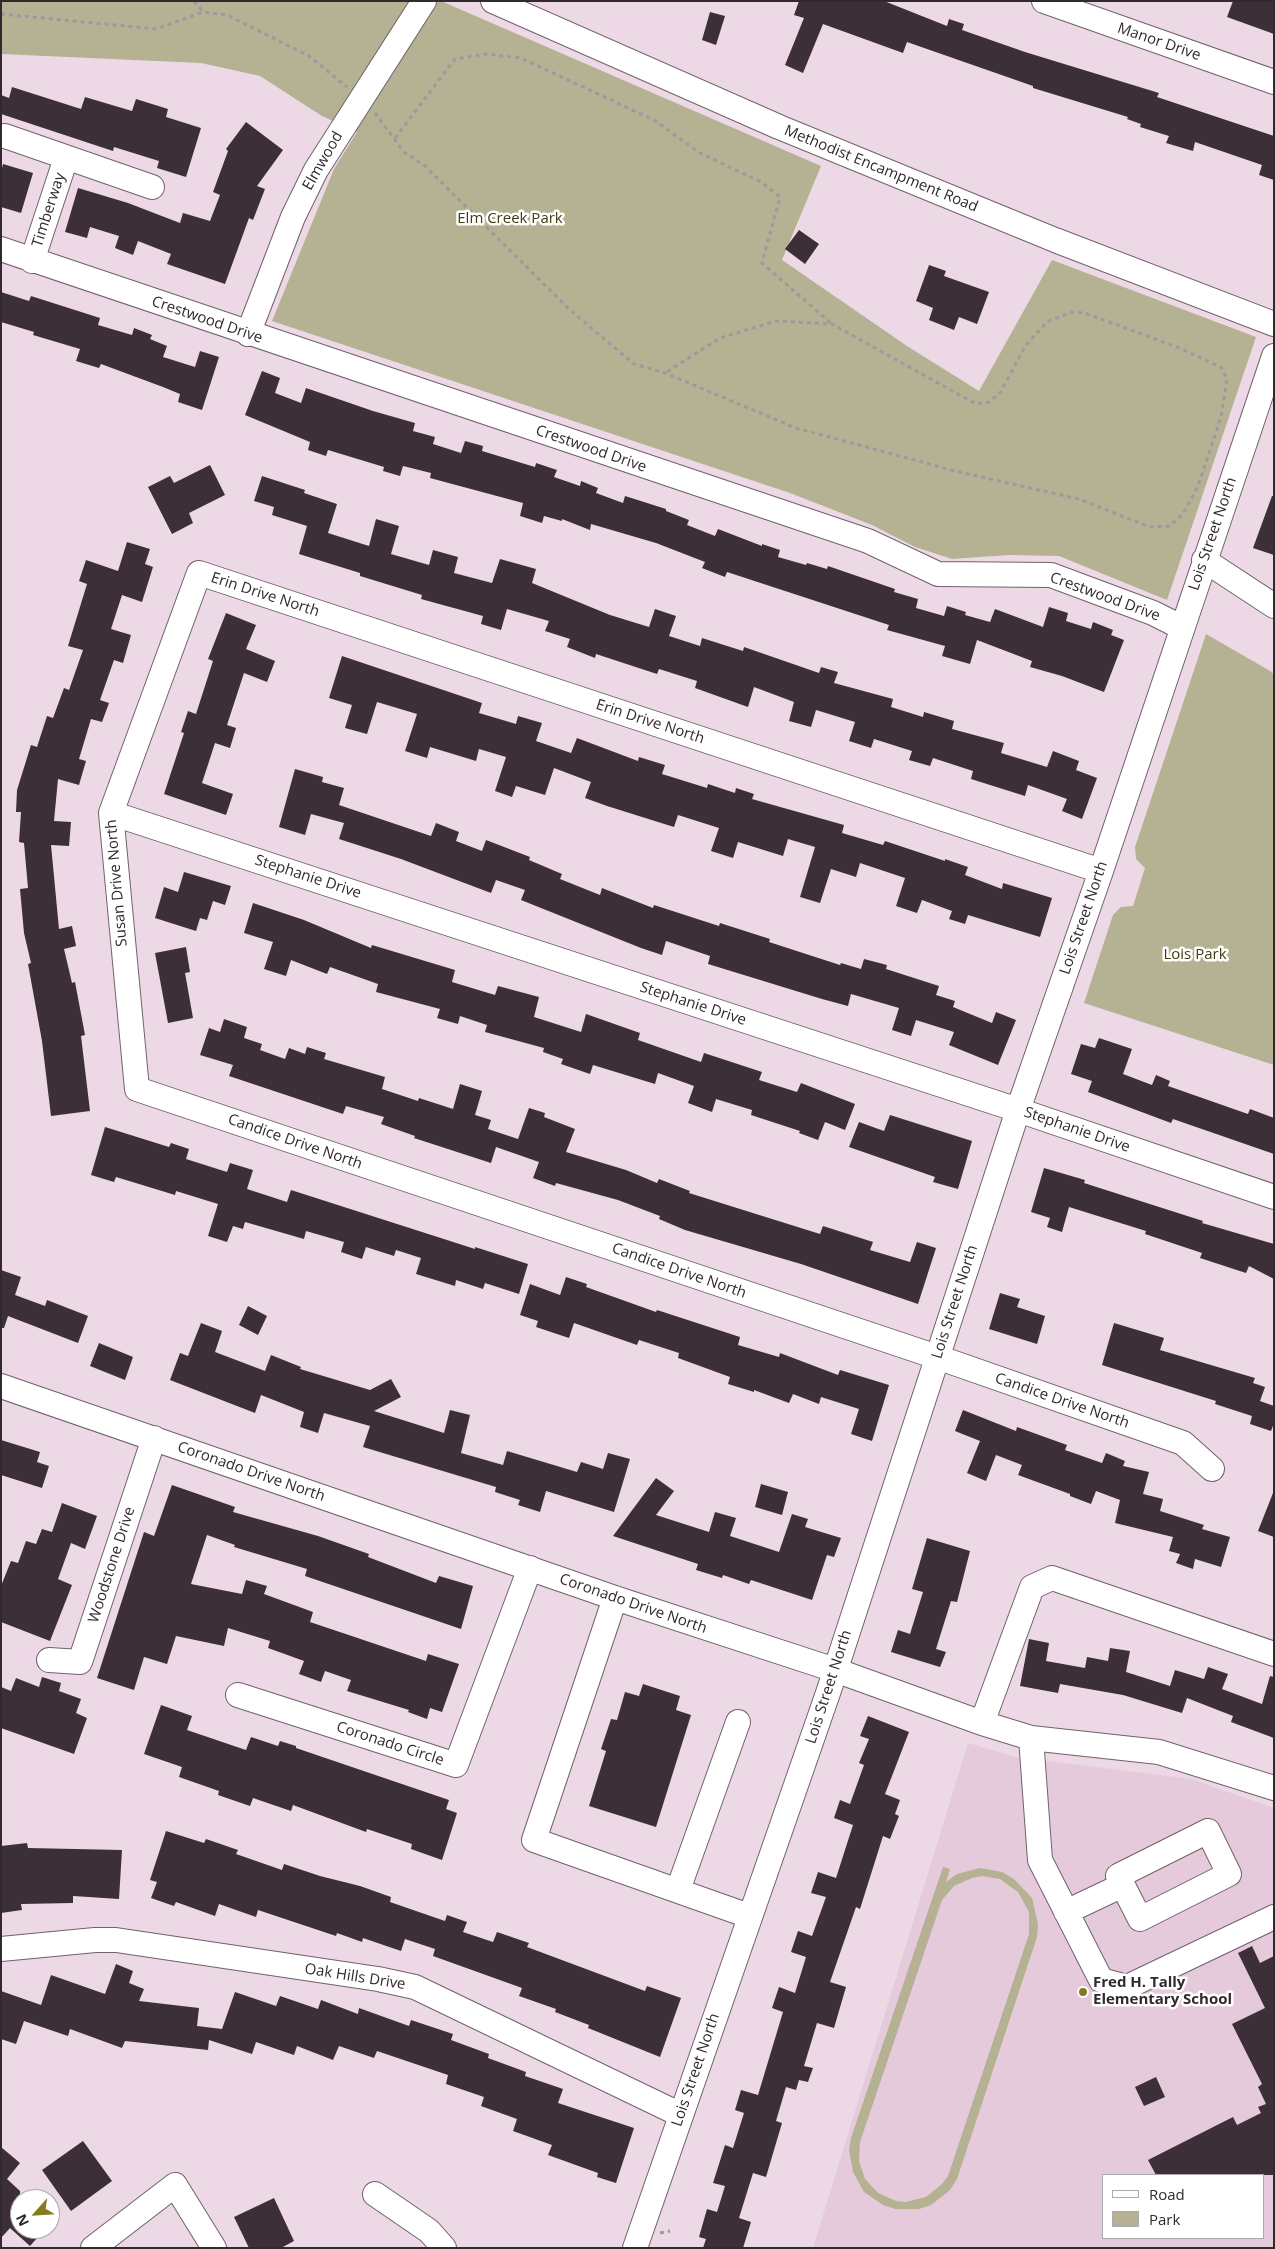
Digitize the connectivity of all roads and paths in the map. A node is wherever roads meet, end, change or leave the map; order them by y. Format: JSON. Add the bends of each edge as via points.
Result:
{"nodes":[{"id":1,"x":194,"y":1,"type":"edge"},
{"id":2,"x":424,"y":1,"type":"edge"},
{"id":3,"x":493,"y":1,"type":"edge"},
{"id":4,"x":1044,"y":1,"type":"edge"},
{"id":5,"x":203,"y":12,"type":"junction"},
{"id":6,"x":1,"y":14,"type":"edge"},
{"id":7,"x":1274,"y":82,"type":"edge"},
{"id":8,"x":361,"y":98,"type":"junction"},
{"id":9,"x":6,"y":136,"type":"dead end"},
{"id":10,"x":395,"y":138,"type":"junction"},
{"id":11,"x":66,"y":158,"type":"junction"},
{"id":12,"x":152,"y":187,"type":"dead end"},
{"id":13,"x":1,"y":249,"type":"edge"},
{"id":14,"x":32,"y":262,"type":"junction"},
{"id":15,"x":832,"y":324,"type":"junction"},
{"id":16,"x":1274,"y":324,"type":"edge"},
{"id":17,"x":248,"y":334,"type":"junction"},
{"id":18,"x":1274,"y":356,"type":"edge"},
{"id":19,"x":665,"y":374,"type":"junction"},
{"id":20,"x":1204,"y":560,"type":"junction"},
{"id":21,"x":199,"y":573,"type":"joint"},
{"id":22,"x":1274,"y":606,"type":"edge"},
{"id":23,"x":1181,"y":627,"type":"junction"},
{"id":24,"x":111,"y":813,"type":"junction"},
{"id":25,"x":1101,"y":871,"type":"junction"},
{"id":26,"x":137,"y":1089,"type":"joint"},
{"id":27,"x":1018,"y":1110,"type":"junction"},
{"id":28,"x":1274,"y":1197,"type":"edge"},
{"id":29,"x":937,"y":1357,"type":"junction"},
{"id":30,"x":1,"y":1386,"type":"edge"},
{"id":31,"x":154,"y":1438,"type":"junction"},
{"id":32,"x":1212,"y":1469,"type":"dead end"},
{"id":33,"x":530,"y":1568,"type":"junction"},
{"id":34,"x":615,"y":1598,"type":"junction"},
{"id":35,"x":1274,"y":1654,"type":"edge"},
{"id":36,"x":49,"y":1660,"type":"dead end"},
{"id":37,"x":835,"y":1670,"type":"junction"},
{"id":38,"x":238,"y":1695,"type":"dead end"},
{"id":39,"x":738,"y":1722,"type":"dead end"},
{"id":40,"x":982,"y":1723,"type":"junction"},
{"id":41,"x":1031,"y":1738,"type":"junction"},
{"id":42,"x":1274,"y":1788,"type":"edge"},
{"id":43,"x":1123,"y":1885,"type":"dead end"},
{"id":44,"x":678,"y":1890,"type":"junction"},
{"id":45,"x":1066,"y":1912,"type":"junction"},
{"id":46,"x":750,"y":1916,"type":"junction"},
{"id":47,"x":1274,"y":1917,"type":"edge"},
{"id":48,"x":1,"y":1949,"type":"edge"},
{"id":49,"x":681,"y":2115,"type":"junction"},
{"id":50,"x":376,"y":2194,"type":"dead end"},
{"id":51,"x":93,"y":2248,"type":"edge"},
{"id":52,"x":214,"y":2248,"type":"edge"},
{"id":53,"x":444,"y":2248,"type":"edge"},
{"id":54,"x":635,"y":2248,"type":"edge"}],
"edges":[{"from":1,"to":5,"type":"path"},
{"from":2,"to":8,"type":"street","name":"Elmwood"},
{"from":3,"to":16,"type":"street","name":"Methodist Encampment Road","via":[[788,131],[1055,240]]},
{"from":4,"to":7,"type":"street","name":"Manor Drive"},
{"from":5,"to":6,"type":"path","via":[[156,29]]},
{"from":5,"to":8,"type":"path","via":[[227,15],[309,56]]},
{"from":8,"to":10,"type":"path"},
{"from":8,"to":17,"type":"street","name":"Elmwood","via":[[316,170],[293,217]]},
{"from":9,"to":11,"type":"street","name":"Timberway"},
{"from":10,"to":15,"type":"path","via":[[455,59],[486,54],[521,58],[654,120],[700,153],[761,182],[780,198],[762,262]]},
{"from":10,"to":19,"type":"path","via":[[404,152],[425,166],[570,310],[634,364]]},
{"from":11,"to":12,"type":"street","name":"Timberway"},
{"from":11,"to":14,"type":"street","name":"Timberway"},
{"from":13,"to":14,"type":"street","name":"Crestwood Drive"},
{"from":14,"to":17,"type":"street","name":"Crestwood Drive"},
{"from":15,"to":19,"type":"path","via":[[776,321],[720,338]]},
{"from":15,"to":19,"type":"path","via":[[976,404],[989,402],[1000,393],[1026,345],[1047,322],[1072,312],[1086,314],[1182,349],[1222,368],[1227,379],[1221,417],[1198,486],[1183,514],[1170,526],[1150,527],[1079,499],[955,471],[796,428]]},
{"from":17,"to":23,"type":"street","name":"Crestwood Drive","via":[[868,541],[938,574],[1051,575]]},
{"from":18,"to":20,"type":"street","name":"Lois Street North"},
{"from":20,"to":22,"type":"street"},
{"from":20,"to":23,"type":"street","name":"Lois Street North"},
{"from":21,"to":24,"type":"street","name":"Susan Drive North"},
{"from":21,"to":25,"type":"street","name":"Erin Drive North"},
{"from":23,"to":25,"type":"street","name":"Lois Street North"},
{"from":24,"to":26,"type":"street","name":"Susan Drive North"},
{"from":24,"to":27,"type":"street","name":"Stephanie Drive"},
{"from":25,"to":27,"type":"street","name":"Lois Street North"},
{"from":26,"to":29,"type":"street","name":"Candice Drive North"},
{"from":27,"to":28,"type":"street","name":"Stephanie Drive"},
{"from":27,"to":29,"type":"street","name":"Lois Street North"},
{"from":29,"to":32,"type":"street","name":"Candice Drive North","via":[[1183,1443]]},
{"from":29,"to":37,"type":"street","name":"Lois Street North"},
{"from":30,"to":31,"type":"street","name":"Coronado Drive North"},
{"from":31,"to":33,"type":"street","name":"Coronado Drive North"},
{"from":31,"to":36,"type":"street","name":"Woodstone Drive","via":[[80,1662]]},
{"from":33,"to":34,"type":"street","name":"Coronado Drive North"},
{"from":33,"to":38,"type":"street","name":"Coronado Circle","via":[[456,1765]]},
{"from":34,"to":37,"type":"street","name":"Coronado Drive North"},
{"from":34,"to":44,"type":"street","via":[[534,1840]]},
{"from":35,"to":40,"type":"street","via":[[1052,1578],[1032,1587]]},
{"from":37,"to":40,"type":"street","name":"Coronado Drive North"},
{"from":37,"to":46,"type":"street","name":"Lois Street North"},
{"from":39,"to":44,"type":"street"},
{"from":40,"to":41,"type":"street","name":"Coronado Drive North"},
{"from":41,"to":42,"type":"street","name":"Coronado Drive North","via":[[1159,1752]]},
{"from":41,"to":45,"type":"street","via":[[1040,1860]]},
{"from":43,"to":45,"type":"street"},
{"from":44,"to":46,"type":"street"},
{"from":45,"to":47,"type":"street","via":[[1101,1980],[1127,1987]]},
{"from":46,"to":49,"type":"street","name":"Lois Street North"},
{"from":48,"to":49,"type":"street","name":"Oak Hills Drive","via":[[116,1940],[415,1987]]},
{"from":49,"to":54,"type":"street","name":"Lois Street North"},
{"from":50,"to":53,"type":"street","via":[[430,2231]]},
{"from":51,"to":52,"type":"street","via":[[174,2185]]}]}
